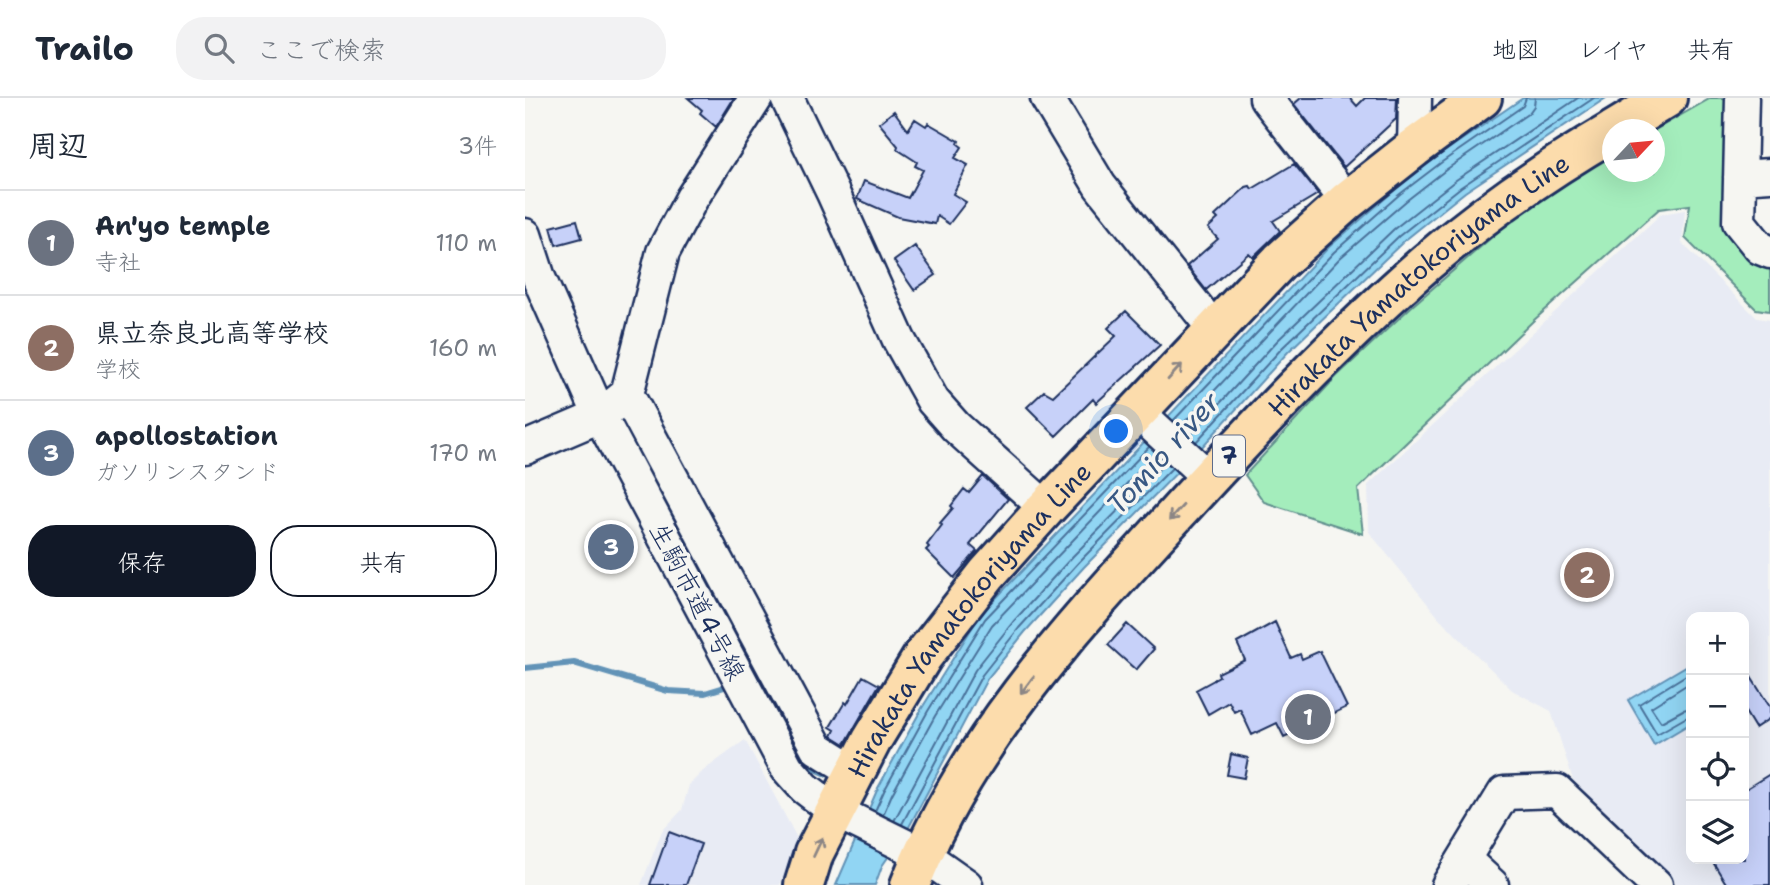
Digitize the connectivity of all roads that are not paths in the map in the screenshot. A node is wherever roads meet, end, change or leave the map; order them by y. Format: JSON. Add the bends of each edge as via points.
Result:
{"nodes":[{"id":1,"x":757,"y":98,"type":"edge"},
{"id":2,"x":787,"y":98,"type":"edge"},
{"id":3,"x":1047,"y":98,"type":"edge"},
{"id":4,"x":1266,"y":98,"type":"edge"},
{"id":5,"x":1415,"y":98,"type":"edge"},
{"id":6,"x":1482,"y":98,"type":"edge"},
{"id":7,"x":1667,"y":98,"type":"edge"},
{"id":8,"x":1742,"y":98,"type":"edge"},
{"id":9,"x":1632,"y":119,"type":"edge"},
{"id":10,"x":1602,"y":137,"type":"edge"},
{"id":11,"x":1413,"y":148,"type":"junction"},
{"id":12,"x":1755,"y":176,"type":"edge"},
{"id":13,"x":1347,"y":201,"type":"junction"},
{"id":14,"x":525,"y":235,"type":"edge"},
{"id":15,"x":1770,"y":252,"type":"edge"},
{"id":16,"x":1214,"y":329,"type":"junction"},
{"id":17,"x":627,"y":394,"type":"junction"},
{"id":18,"x":1138,"y":412,"type":"junction"},
{"id":19,"x":600,"y":416,"type":"junction"},
{"id":20,"x":525,"y":448,"type":"edge"},
{"id":21,"x":1209,"y":478,"type":"junction"},
{"id":22,"x":1046,"y":508,"type":"junction"},
{"id":23,"x":757,"y":632,"type":"junction"},
{"id":24,"x":724,"y":649,"type":"junction"},
{"id":25,"x":857,"y":773,"type":"junction"},
{"id":26,"x":835,"y":811,"type":"junction"},
{"id":27,"x":916,"y":869,"type":"edge"},
{"id":28,"x":1456,"y":872,"type":"edge"},
{"id":29,"x":804,"y":885,"type":"edge"},
{"id":30,"x":966,"y":885,"type":"edge"},
{"id":31,"x":1492,"y":885,"type":"edge"},
{"id":32,"x":1656,"y":885,"type":"edge"}],
"edges":[{"from":1,"to":17,"type":"street","via":[[663,252]]},
{"from":2,"to":22,"type":"street","via":[[899,340],[933,401]]},
{"from":3,"to":16,"type":"street","via":[[1100,186]]},
{"from":4,"to":13,"type":"street"},
{"from":5,"to":11,"type":"street"},
{"from":6,"to":11,"type":"main road","name":"Hirakata Yamatokoriyama Line"},
{"from":7,"to":9,"type":"main road","name":"Hirakata Yamatokoriyama Line","number":"7"},
{"from":8,"to":12,"type":"street"},
{"from":10,"to":21,"type":"main road","name":"Hirakata Yamatokoriyama Line","number":"7","via":[[1515,194],[1428,261],[1333,348]]},
{"from":11,"to":13,"type":"main road","name":"Hirakata Yamatokoriyama Line"},
{"from":12,"to":15,"type":"street","via":[[1739,222],[1760,248]]},
{"from":13,"to":16,"type":"main road","name":"Hirakata Yamatokoriyama Line"},
{"from":14,"to":19,"type":"street","name":"生駒市道4号線","via":[[539,278]]},
{"from":18,"to":16,"type":"main road","name":"Hirakata Yamatokoriyama Line","one_way":true},
{"from":17,"to":19,"type":"street"},
{"from":17,"to":23,"type":"street"},
{"from":18,"to":21,"type":"street"},
{"from":18,"to":22,"type":"main road","name":"Hirakata Yamatokoriyama Line"},
{"from":19,"to":20,"type":"street"},
{"from":19,"to":24,"type":"street","name":"生駒市道4号線"},
{"from":21,"to":27,"type":"main road","name":"Hirakata Yamatokoriyama Line","number":"7","one_way":true,"via":[[1027,683],[974,759]]},
{"from":22,"to":25,"type":"main road","name":"Hirakata Yamatokoriyama Line","via":[[923,656]]},
{"from":23,"to":24,"type":"street"},
{"from":23,"to":25,"type":"street","via":[[817,748]]},
{"from":24,"to":26,"type":"street","name":"生駒市道4号線","via":[[787,768]]},
{"from":25,"to":26,"type":"main road","name":"Hirakata Yamatokoriyama Line"},
{"from":26,"to":27,"type":"street","name":"生駒市道4号線"},
{"from":29,"to":26,"type":"main road","name":"Hirakata Yamatokoriyama Line","one_way":true},
{"from":27,"to":30,"type":"street","name":"生駒市道4号線"},
{"from":28,"to":31,"type":"street"},
{"from":28,"to":32,"type":"street","via":[[1504,793],[1557,791]]}]}
